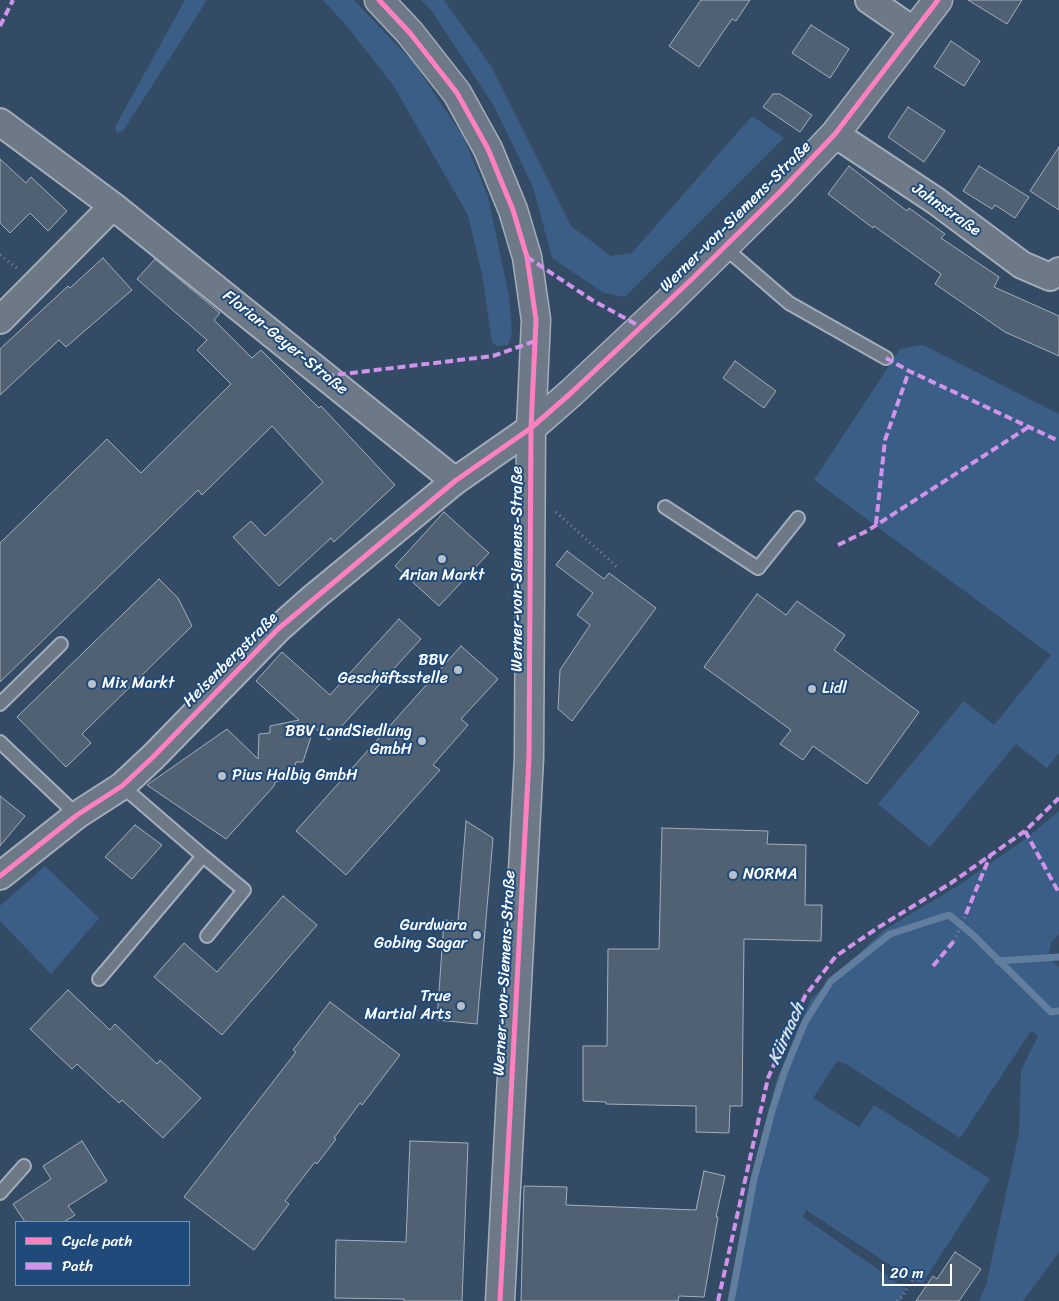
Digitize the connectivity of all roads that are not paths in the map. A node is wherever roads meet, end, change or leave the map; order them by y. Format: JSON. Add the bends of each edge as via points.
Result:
{"nodes":[{"id":1,"x":379,"y":0,"type":"edge"},
{"id":2,"x":868,"y":0,"type":"edge"},
{"id":3,"x":938,"y":0,"type":"edge"},
{"id":4,"x":914,"y":30,"type":"junction"},
{"id":5,"x":0,"y":122,"type":"edge"},
{"id":6,"x":835,"y":134,"type":"junction"},
{"id":7,"x":114,"y":206,"type":"junction"},
{"id":8,"x":724,"y":247,"type":"junction"},
{"id":9,"x":1059,"y":271,"type":"edge"},
{"id":10,"x":0,"y":320,"type":"edge"},
{"id":11,"x":886,"y":358,"type":"dead end"},
{"id":12,"x":531,"y":428,"type":"junction"},
{"id":13,"x":455,"y":481,"type":"junction"},
{"id":14,"x":665,"y":507,"type":"dead end"},
{"id":15,"x":798,"y":518,"type":"dead end"},
{"id":16,"x":61,"y":644,"type":"dead end"},
{"id":17,"x":0,"y":704,"type":"edge"},
{"id":18,"x":0,"y":742,"type":"edge"},
{"id":19,"x":122,"y":786,"type":"junction"},
{"id":20,"x":77,"y":814,"type":"junction"},
{"id":21,"x":203,"y":856,"type":"junction"},
{"id":22,"x":0,"y":876,"type":"edge"},
{"id":23,"x":207,"y":936,"type":"dead end"},
{"id":24,"x":98,"y":980,"type":"dead end"},
{"id":25,"x":24,"y":1166,"type":"dead end"},
{"id":26,"x":0,"y":1192,"type":"edge"},
{"id":27,"x":500,"y":1301,"type":"edge"}],
"edges":[{"from":1,"to":12,"type":"street","via":[[410,32],[457,93],[488,149],[513,210],[526,257],[536,320]]},
{"from":2,"to":4,"type":"street"},
{"from":3,"to":4,"type":"street","name":"Werner-von-Siemens-Straße"},
{"from":4,"to":6,"type":"street","name":"Werner-von-Siemens-Straße"},
{"from":5,"to":7,"type":"street","name":"Florian-Geyer-Straße"},
{"from":6,"to":8,"type":"street","name":"Werner-von-Siemens-Straße"},
{"from":6,"to":9,"type":"street","name":"Jahnstraße","via":[[936,201],[1022,265],[1050,277]]},
{"from":7,"to":10,"type":"street"},
{"from":7,"to":13,"type":"street","name":"Florian-Geyer-Straße"},
{"from":8,"to":11,"type":"lane","via":[[789,303]]},
{"from":8,"to":12,"type":"street","name":"Werner-von-Siemens-Straße"},
{"from":12,"to":13,"type":"street","name":"Heisenbergstraße"},
{"from":12,"to":27,"type":"street","name":"Werner-von-Siemens-Straße","via":[[529,758]]},
{"from":13,"to":19,"type":"street","name":"Heisenbergstraße","via":[[278,629]]},
{"from":14,"to":15,"type":"lane","via":[[758,568]]},
{"from":16,"to":17,"type":"lane"},
{"from":18,"to":20,"type":"lane"},
{"from":19,"to":20,"type":"street","name":"Heisenbergstraße"},
{"from":19,"to":21,"type":"lane"},
{"from":20,"to":22,"type":"street","name":"Heisenbergstraße"},
{"from":21,"to":23,"type":"lane","via":[[244,890]]},
{"from":21,"to":24,"type":"lane"},
{"from":25,"to":26,"type":"lane"}]}
